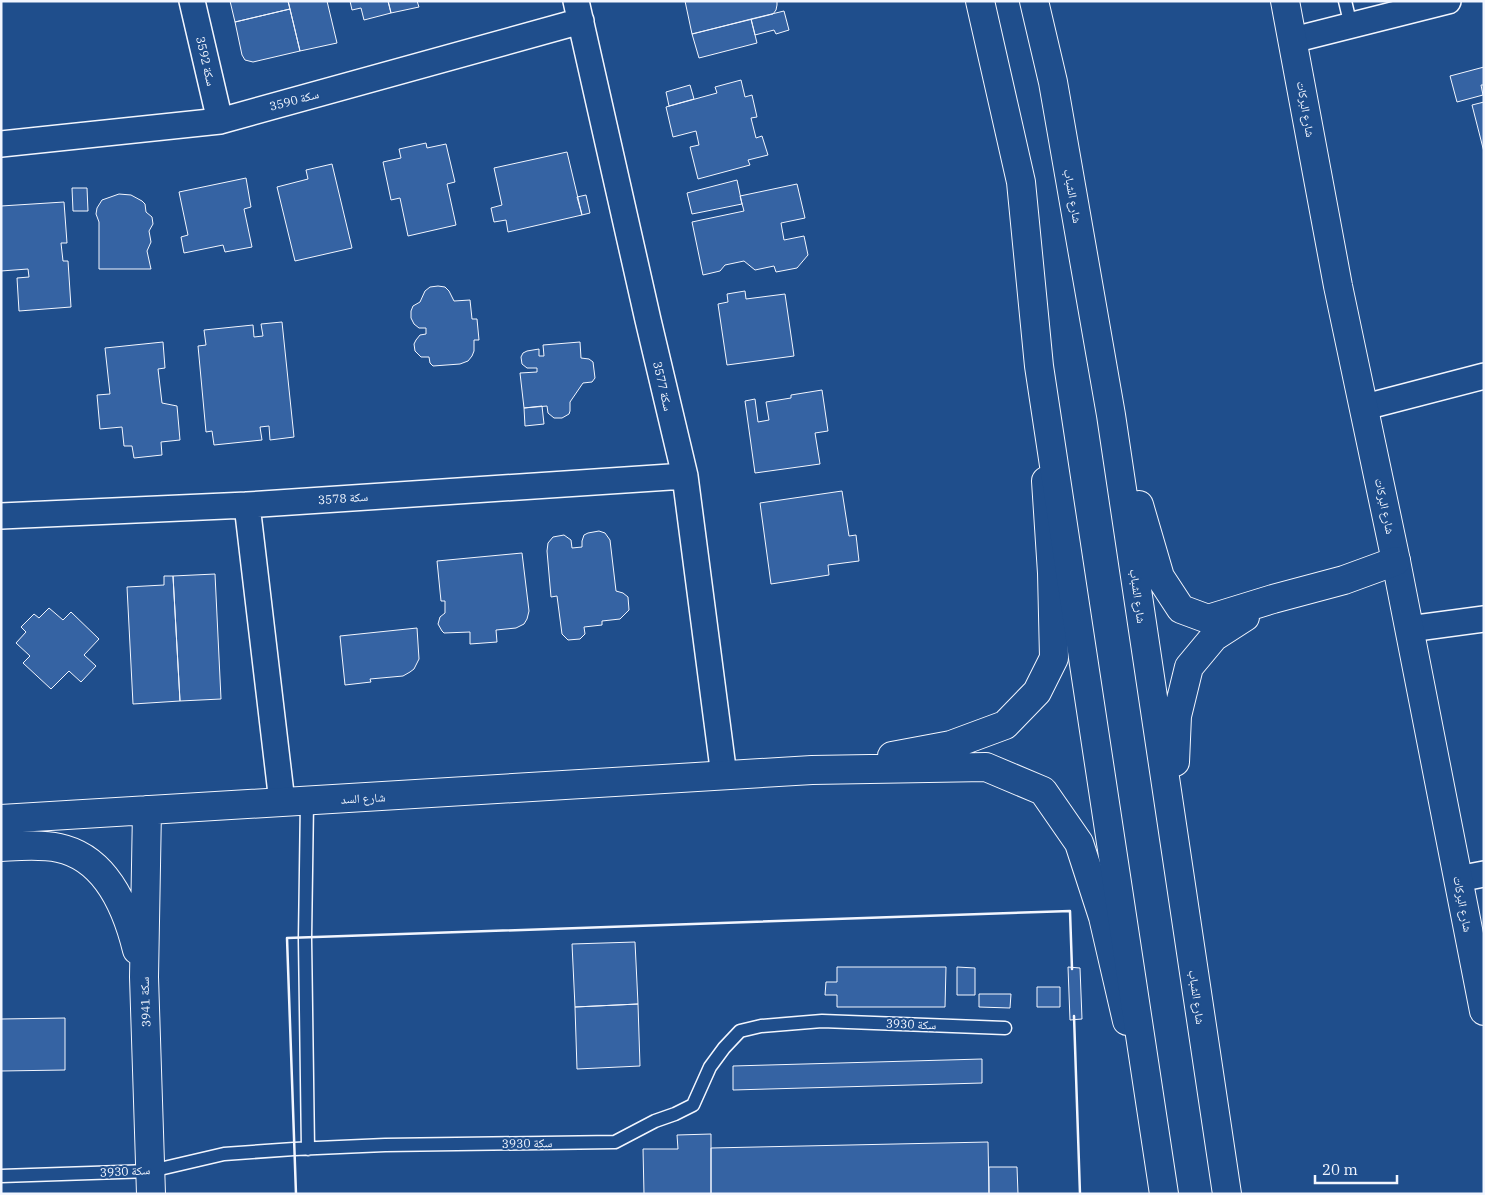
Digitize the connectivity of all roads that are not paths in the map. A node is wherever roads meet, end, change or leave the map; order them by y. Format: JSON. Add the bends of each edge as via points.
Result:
{"nodes":[{"id":1,"x":192,"y":1,"type":"edge"},
{"id":2,"x":980,"y":1,"type":"edge"},
{"id":3,"x":1034,"y":1,"type":"edge"},
{"id":4,"x":1285,"y":1,"type":"edge"},
{"id":5,"x":1345,"y":1,"type":"edge"},
{"id":6,"x":1448,"y":1,"type":"edge"},
{"id":7,"x":578,"y":11,"type":"edge"},
{"id":8,"x":1351,"y":26,"type":"junction"},
{"id":9,"x":1293,"y":40,"type":"junction"},
{"id":10,"x":220,"y":121,"type":"junction"},
{"id":11,"x":1,"y":144,"type":"edge"},
{"id":12,"x":1038,"y":366,"type":"junction"},
{"id":13,"x":1484,"y":376,"type":"edge"},
{"id":14,"x":1364,"y":407,"type":"junction"},
{"id":15,"x":1111,"y":415,"type":"junction"},
{"id":16,"x":685,"y":476,"type":"junction"},
{"id":17,"x":247,"y":505,"type":"junction"},
{"id":18,"x":1,"y":516,"type":"edge"},
{"id":19,"x":1396,"y":561,"type":"junction"},
{"id":20,"x":1273,"y":599,"type":"junction"},
{"id":21,"x":1484,"y":619,"type":"edge"},
{"id":22,"x":1409,"y":629,"type":"junction"},
{"id":23,"x":812,"y":770,"type":"junction"},
{"id":24,"x":724,"y":776,"type":"junction"},
{"id":25,"x":295,"y":802,"type":"junction"},
{"id":26,"x":147,"y":810,"type":"junction"},
{"id":27,"x":1,"y":819,"type":"edge"},
{"id":28,"x":1,"y":847,"type":"edge"},
{"id":29,"x":1176,"y":851,"type":"junction"},
{"id":30,"x":1471,"y":877,"type":"edge"},
{"id":31,"x":144,"y":977,"type":"junction"},
{"id":32,"x":1484,"y":1011,"type":"edge"},
{"id":33,"x":1005,"y":1028,"type":"dead end"},
{"id":34,"x":308,"y":1149,"type":"junction"},
{"id":35,"x":1,"y":1176,"type":"edge"},
{"id":36,"x":151,"y":1182,"type":"edge"},
{"id":37,"x":1163,"y":1184,"type":"edge"},
{"id":38,"x":1227,"y":1194,"type":"edge"}],
"edges":[{"from":1,"to":10,"type":"street","name":"سكة 3592"},
{"from":2,"to":12,"type":"street","via":[[1021,182]]},
{"from":3,"to":15,"type":"street","name":"شارع الشباب","via":[[1053,82]]},
{"from":4,"to":9,"type":"street","name":"شارع البركات"},
{"from":5,"to":8,"type":"lane"},
{"from":6,"to":8,"type":"street"},
{"from":7,"to":10,"type":"street","name":"سكة 3590"},
{"from":7,"to":16,"type":"street","name":"سكة 3577"},
{"from":8,"to":9,"type":"street"},
{"from":9,"to":14,"type":"street","name":"شارع البركات","via":[[1338,286]]},
{"from":10,"to":11,"type":"street","name":"سكة 3590"},
{"from":12,"to":23,"type":"street","via":[[1052,573],[1054,658],[1037,692],[1005,726],[951,745]]},
{"from":12,"to":37,"type":"street"},
{"from":13,"to":14,"type":"street"},
{"from":14,"to":19,"type":"street","name":"شارع البركات"},
{"from":15,"to":20,"type":"street","via":[[1160,577],[1181,609],[1208,619]]},
{"from":15,"to":29,"type":"street","name":"شارع الشباب"},
{"from":16,"to":17,"type":"street","name":"سكة 3578"},
{"from":16,"to":24,"type":"street","name":"سكة 3577"},
{"from":17,"to":18,"type":"street","name":"سكة 3578"},
{"from":17,"to":25,"type":"street"},
{"from":19,"to":20,"type":"street","via":[[1344,580]]},
{"from":19,"to":22,"type":"street","name":"شارع البركات"},
{"from":20,"to":29,"type":"street","via":[[1214,637],[1189,668],[1177,716]]},
{"from":21,"to":22,"type":"street"},
{"from":22,"to":30,"type":"street","name":"شارع البركات"},
{"from":23,"to":24,"type":"street","name":"شارع السد"},
{"from":23,"to":37,"type":"street","via":[[986,767],[1043,791],[1078,843],[1103,917]]},
{"from":24,"to":25,"type":"street","name":"شارع السد"},
{"from":25,"to":26,"type":"street","name":"شارع السد"},
{"from":25,"to":34,"type":"lane","via":[[305,939]]},
{"from":26,"to":27,"type":"street","name":"شارع السد"},
{"from":26,"to":31,"type":"street","name":"سكة 3941"},
{"from":28,"to":31,"type":"street","via":[[60,848],[81,856],[96,868],[124,910]]},
{"from":29,"to":38,"type":"street","name":"شارع الشباب"},
{"from":30,"to":32,"type":"street","name":"شارع البركات"},
{"from":31,"to":36,"type":"street","name":"سكة 3941"},
{"from":33,"to":34,"type":"lane","name":"سكة 3930","via":[[822,1021],[740,1031],[710,1067],[693,1105],[615,1142]]},
{"from":34,"to":36,"type":"lane","name":"سكة 3930","via":[[224,1154]]},
{"from":35,"to":36,"type":"lane","name":"سكة 3930"}]}
